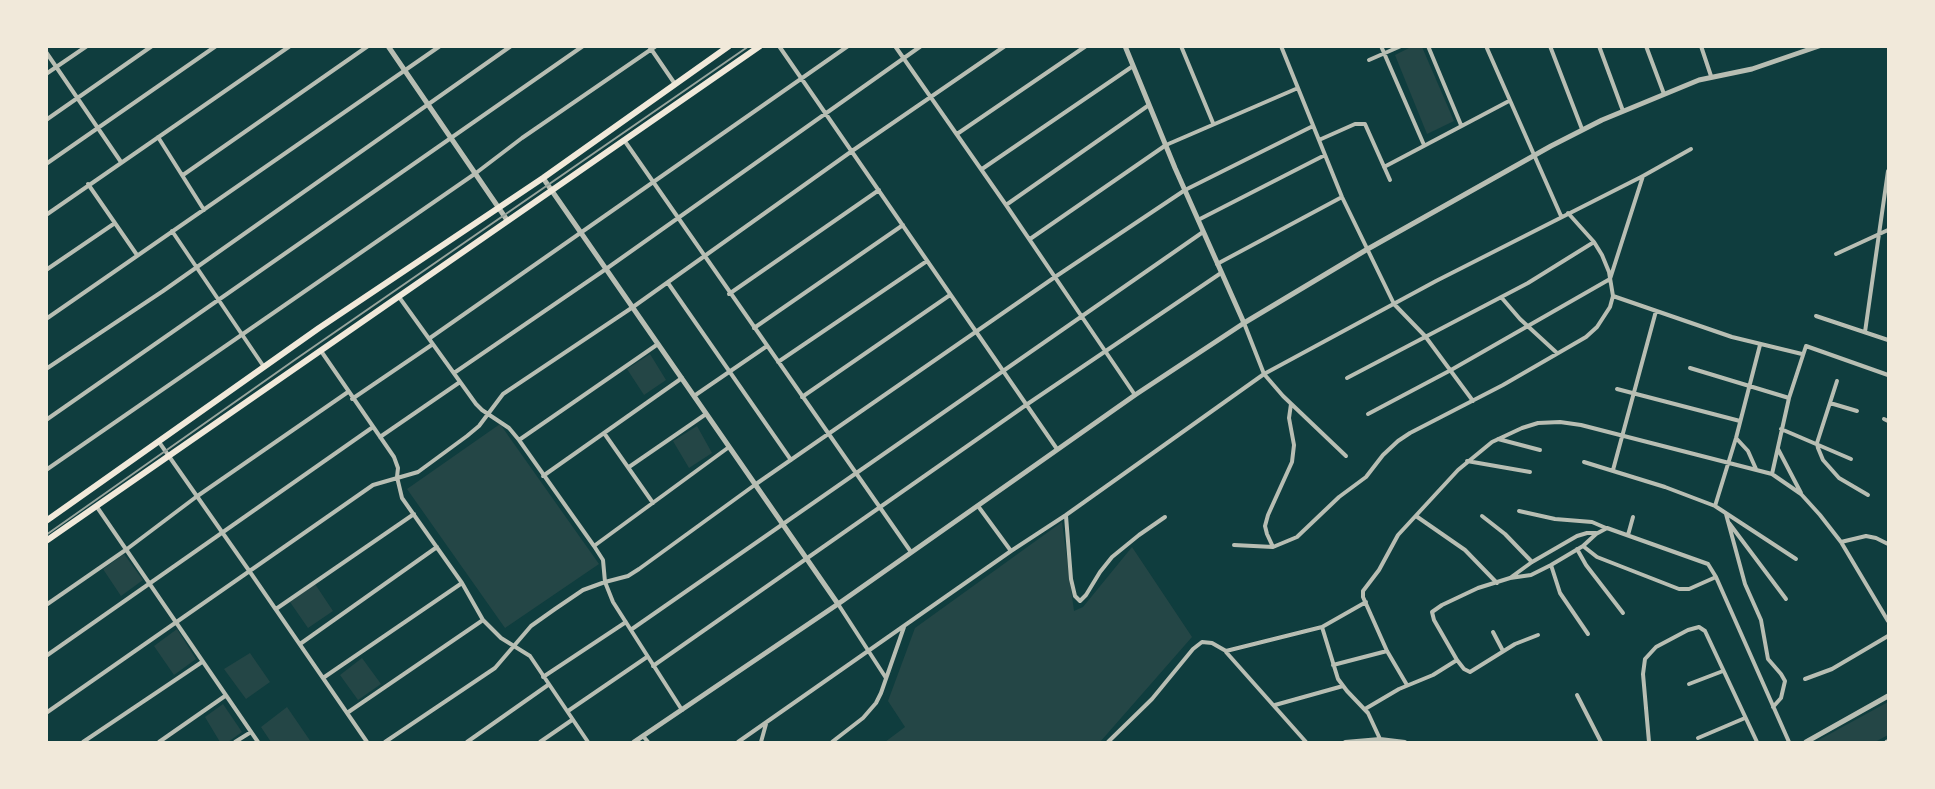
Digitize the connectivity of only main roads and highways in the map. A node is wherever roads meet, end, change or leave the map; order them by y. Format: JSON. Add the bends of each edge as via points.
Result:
{"nodes":[{"id":1,"x":729,"y":46,"type":"edge"},
{"id":2,"x":760,"y":46,"type":"edge"},
{"id":3,"x":46,"y":520,"type":"edge"},
{"id":4,"x":46,"y":541,"type":"edge"}],
"edges":[{"from":1,"to":3,"type":"main road"},
{"from":2,"to":4,"type":"main road"}]}
